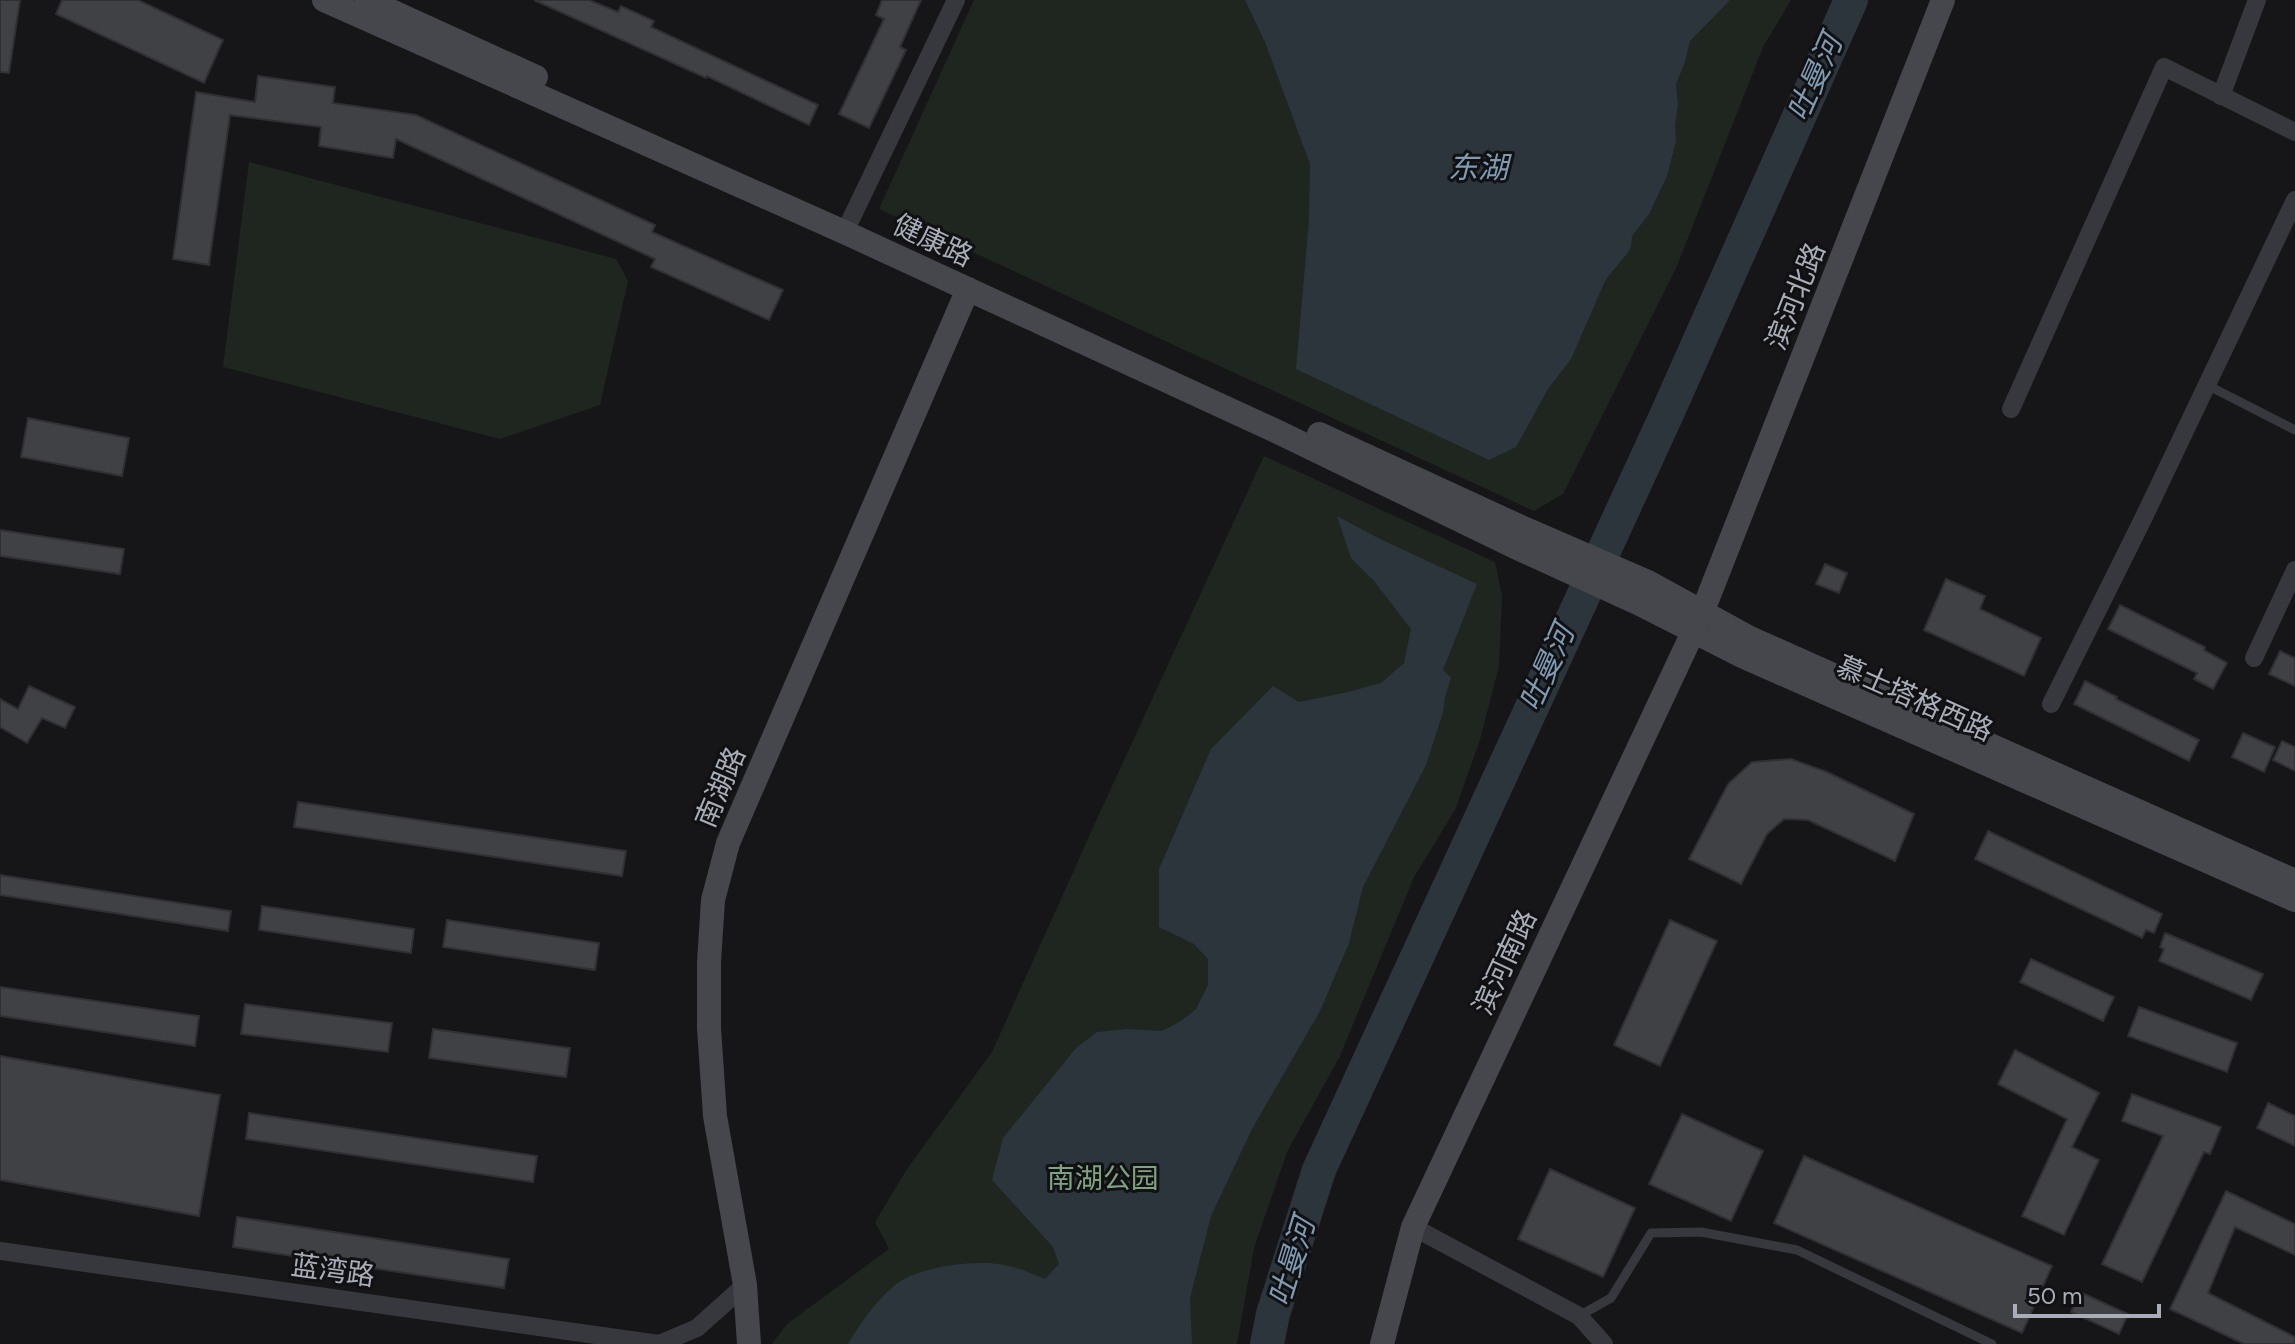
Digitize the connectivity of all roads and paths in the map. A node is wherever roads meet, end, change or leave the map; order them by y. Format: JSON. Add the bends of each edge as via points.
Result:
{"nodes":[{"id":1,"x":324,"y":0,"type":"edge"},
{"id":2,"x":367,"y":0,"type":"edge"},
{"id":3,"x":956,"y":0,"type":"edge"},
{"id":4,"x":1943,"y":0,"type":"edge"},
{"id":5,"x":2257,"y":0,"type":"edge"},
{"id":6,"x":2221,"y":96,"type":"junction"},
{"id":7,"x":2295,"y":132,"type":"edge"},
{"id":8,"x":2295,"y":200,"type":"edge"},
{"id":9,"x":851,"y":219,"type":"junction"},
{"id":10,"x":968,"y":289,"type":"junction"},
{"id":11,"x":2207,"y":385,"type":"junction"},
{"id":12,"x":2011,"y":409,"type":"dead end"},
{"id":13,"x":2295,"y":430,"type":"edge"},
{"id":14,"x":1517,"y":537,"type":"junction"},
{"id":15,"x":2295,"y":570,"type":"edge"},
{"id":16,"x":1697,"y":623,"type":"junction"},
{"id":17,"x":2254,"y":658,"type":"dead end"},
{"id":18,"x":2051,"y":704,"type":"dead end"},
{"id":19,"x":2294,"y":883,"type":"edge"},
{"id":20,"x":1413,"y":1227,"type":"junction"},
{"id":21,"x":0,"y":1251,"type":"edge"},
{"id":22,"x":745,"y":1285,"type":"junction"},
{"id":23,"x":1579,"y":1316,"type":"junction"},
{"id":24,"x":659,"y":1344,"type":"edge"},
{"id":25,"x":749,"y":1344,"type":"edge"},
{"id":26,"x":1382,"y":1344,"type":"edge"},
{"id":27,"x":1604,"y":1344,"type":"edge"},
{"id":28,"x":1992,"y":1344,"type":"edge"}],
"edges":[{"from":1,"to":10,"type":"main road","name":"健康路"},
{"from":2,"to":9,"type":"main road","name":"健康路"},
{"from":3,"to":9,"type":"street"},
{"from":4,"to":16,"type":"main road","name":"滨河北路"},
{"from":5,"to":6,"type":"street"},
{"from":6,"to":7,"type":"street"},
{"from":6,"to":12,"type":"street","via":[[2164,67]]},
{"from":8,"to":11,"type":"street"},
{"from":9,"to":14,"type":"main road","name":"健康路"},
{"from":10,"to":14,"type":"main road","name":"健康路"},
{"from":10,"to":22,"type":"main road","name":"南湖路","via":[[728,843],[713,900],[709,1028],[715,1116]]},
{"from":11,"to":13,"type":"lane"},
{"from":11,"to":18,"type":"street"},
{"from":14,"to":16,"type":"main road","name":"慕士塔格西路","via":[[1644,593]]},
{"from":15,"to":17,"type":"street"},
{"from":16,"to":19,"type":"main road","name":"慕士塔格西路"},
{"from":16,"to":20,"type":"main road","name":"滨河南路"},
{"from":20,"to":23,"type":"street"},
{"from":20,"to":26,"type":"main road","name":"滨河南路"},
{"from":21,"to":24,"type":"street","name":"蓝湾路"},
{"from":22,"to":24,"type":"street","name":"蓝湾路","via":[[697,1328]]},
{"from":22,"to":25,"type":"main road","name":"南湖路"},
{"from":23,"to":27,"type":"street"},
{"from":23,"to":28,"type":"lane","via":[[1611,1298],[1651,1233],[1701,1232],[1797,1250]]}]}
